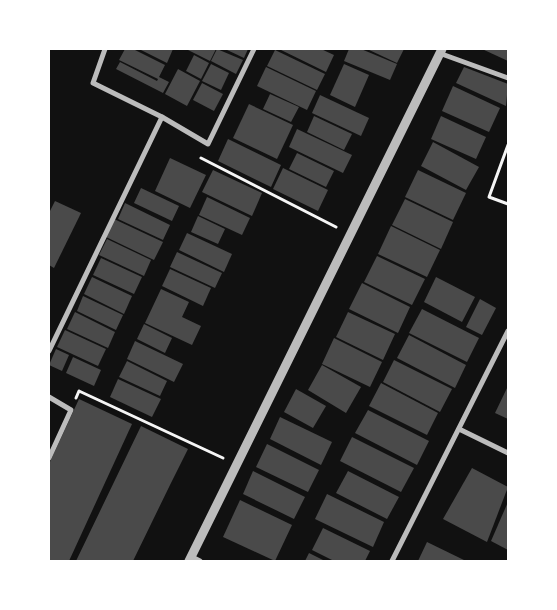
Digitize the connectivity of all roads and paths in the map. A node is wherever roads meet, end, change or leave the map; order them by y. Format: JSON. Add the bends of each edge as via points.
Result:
{"nodes":[{"id":1,"x":105,"y":49,"type":"edge"},
{"id":2,"x":254,"y":49,"type":"edge"},
{"id":3,"x":440,"y":51,"type":"edge"},
{"id":4,"x":508,"y":78,"type":"edge"},
{"id":5,"x":162,"y":117,"type":"junction"},
{"id":6,"x":205,"y":142,"type":"junction"},
{"id":7,"x":508,"y":145,"type":"edge"},
{"id":8,"x":508,"y":204,"type":"edge"},
{"id":9,"x":336,"y":227,"type":"dead end"},
{"id":10,"x":508,"y":331,"type":"edge"},
{"id":11,"x":49,"y":351,"type":"edge"},
{"id":12,"x":49,"y":397,"type":"edge"},
{"id":13,"x":71,"y":410,"type":"junction"},
{"id":14,"x":459,"y":429,"type":"junction"},
{"id":15,"x":508,"y":453,"type":"edge"},
{"id":16,"x":49,"y":458,"type":"edge"},
{"id":17,"x":224,"y":459,"type":"dead end"},
{"id":18,"x":194,"y":560,"type":"edge"},
{"id":19,"x":392,"y":561,"type":"edge"}],
"edges":[{"from":1,"to":5,"type":"street","via":[[93,82]]},
{"from":2,"to":6,"type":"street"},
{"from":3,"to":4,"type":"street"},
{"from":3,"to":18,"type":"street"},
{"from":5,"to":6,"type":"street"},
{"from":5,"to":11,"type":"street"},
{"from":6,"to":9,"type":"path","via":[[198,157]]},
{"from":7,"to":8,"type":"path","via":[[489,197]]},
{"from":10,"to":14,"type":"street"},
{"from":12,"to":13,"type":"street"},
{"from":13,"to":16,"type":"street"},
{"from":13,"to":17,"type":"path","via":[[79,391]]},
{"from":14,"to":15,"type":"street"},
{"from":14,"to":19,"type":"street"}]}
